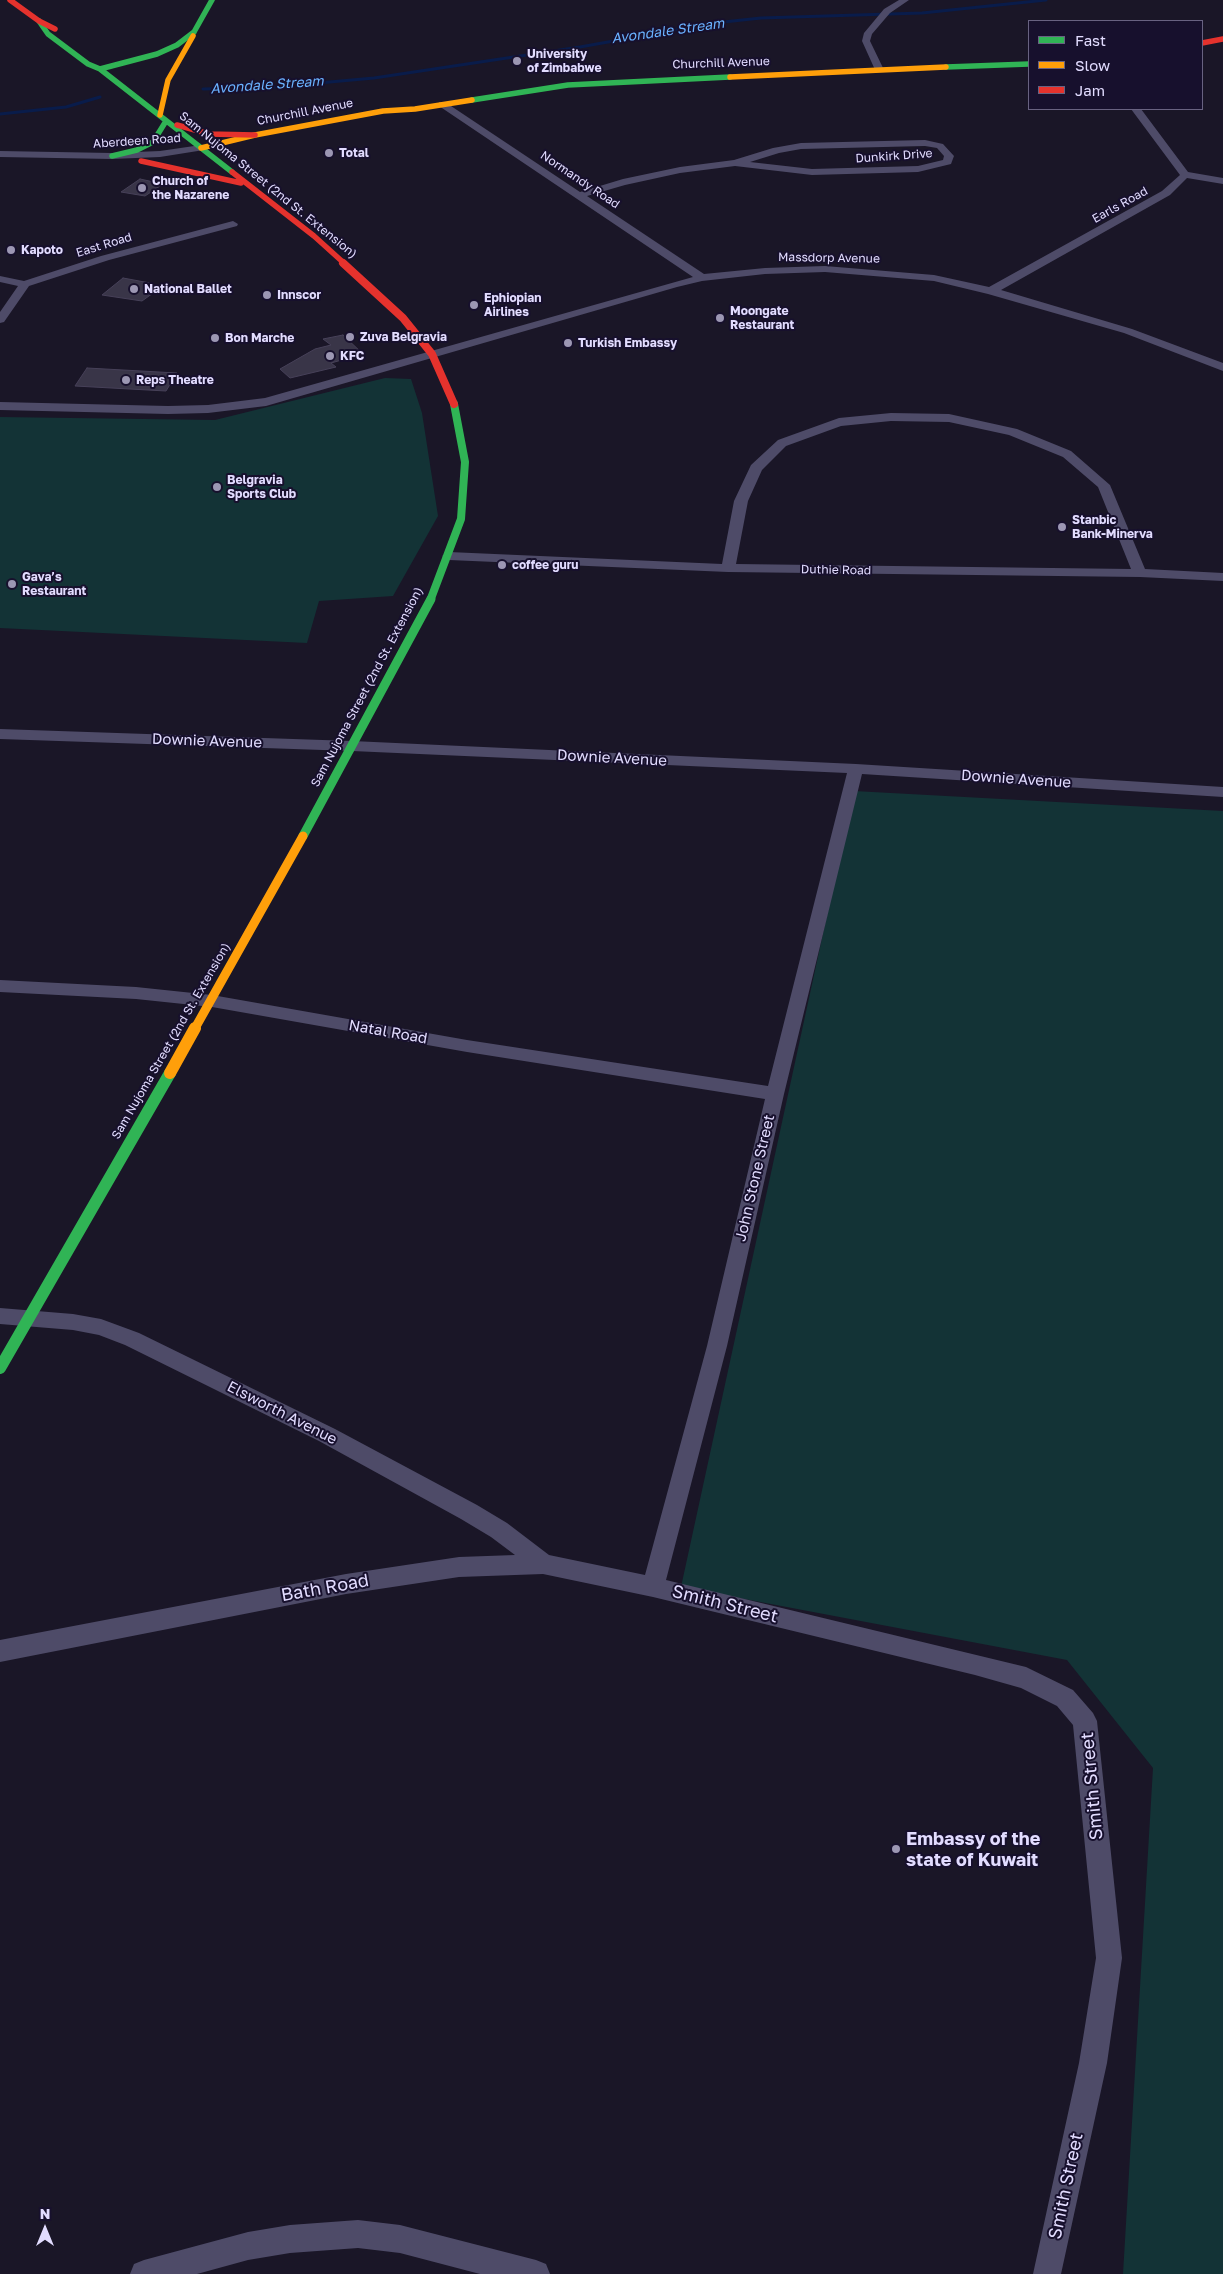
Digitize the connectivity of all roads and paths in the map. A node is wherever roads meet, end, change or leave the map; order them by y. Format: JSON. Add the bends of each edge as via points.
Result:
{"nodes":[{"id":1,"x":10,"y":0,"type":"edge"},
{"id":2,"x":212,"y":0,"type":"edge"},
{"id":3,"x":905,"y":0,"type":"edge"},
{"id":4,"x":194,"y":32,"type":"junction"},
{"id":5,"x":1223,"y":39,"type":"edge"},
{"id":6,"x":1203,"y":43,"type":"edge"},
{"id":7,"x":879,"y":55,"type":"junction"},
{"id":8,"x":1028,"y":64,"type":"edge"},
{"id":9,"x":100,"y":69,"type":"junction"},
{"id":10,"x":916,"y":69,"type":"junction"},
{"id":11,"x":884,"y":70,"type":"junction"},
{"id":12,"x":846,"y":72,"type":"junction"},
{"id":13,"x":442,"y":104,"type":"junction"},
{"id":14,"x":1137,"y":110,"type":"edge"},
{"id":15,"x":163,"y":118,"type":"junction"},
{"id":16,"x":256,"y":142,"type":"junction"},
{"id":17,"x":205,"y":151,"type":"junction"},
{"id":18,"x":0,"y":154,"type":"edge"},
{"id":19,"x":74,"y":156,"type":"junction"},
{"id":20,"x":112,"y":156,"type":"junction"},
{"id":21,"x":141,"y":161,"type":"junction"},
{"id":22,"x":735,"y":163,"type":"junction"},
{"id":23,"x":240,"y":165,"type":"dead end"},
{"id":24,"x":1185,"y":175,"type":"junction"},
{"id":25,"x":1223,"y":181,"type":"edge"},
{"id":26,"x":245,"y":184,"type":"junction"},
{"id":27,"x":580,"y":195,"type":"junction"},
{"id":28,"x":233,"y":224,"type":"dead end"},
{"id":29,"x":702,"y":278,"type":"junction"},
{"id":30,"x":0,"y":279,"type":"edge"},
{"id":31,"x":25,"y":284,"type":"junction"},
{"id":32,"x":991,"y":291,"type":"junction"},
{"id":33,"x":0,"y":320,"type":"edge"},
{"id":34,"x":432,"y":354,"type":"junction"},
{"id":35,"x":1222,"y":365,"type":"edge"},
{"id":36,"x":0,"y":406,"type":"edge"},
{"id":37,"x":449,"y":556,"type":"junction"},
{"id":38,"x":728,"y":568,"type":"junction"},
{"id":39,"x":1140,"y":573,"type":"junction"},
{"id":40,"x":1223,"y":577,"type":"edge"},
{"id":41,"x":0,"y":734,"type":"edge"},
{"id":42,"x":352,"y":746,"type":"junction"},
{"id":43,"x":856,"y":769,"type":"junction"},
{"id":44,"x":1223,"y":792,"type":"edge"},
{"id":45,"x":0,"y":986,"type":"edge"},
{"id":46,"x":212,"y":1000,"type":"junction"},
{"id":47,"x":775,"y":1094,"type":"junction"},
{"id":48,"x":0,"y":1316,"type":"edge"},
{"id":49,"x":28,"y":1318,"type":"junction"},
{"id":50,"x":0,"y":1368,"type":"edge"},
{"id":51,"x":543,"y":1564,"type":"junction"},
{"id":52,"x":653,"y":1587,"type":"junction"},
{"id":53,"x":0,"y":1651,"type":"edge"},
{"id":54,"x":144,"y":2274,"type":"edge"},
{"id":55,"x":536,"y":2274,"type":"edge"},
{"id":56,"x":1047,"y":2274,"type":"edge"}],
"edges":[{"from":1,"to":9,"type":"main road","name":"Sam Nujoma Street (2nd St. Extension)","via":[[102,62]]},
{"from":2,"to":4,"type":"main road"},
{"from":3,"to":7,"type":"street","via":[[885,14],[877,30],[868,33],[866,41]]},
{"from":4,"to":9,"type":"main road","via":[[157,54]]},
{"from":4,"to":15,"type":"main road","via":[[168,80]]},
{"from":5,"to":6,"type":"main road"},
{"from":7,"to":10,"type":"main road"},
{"from":7,"to":11,"type":"street"},
{"from":7,"to":12,"type":"main road","via":[[867,65]]},
{"from":8,"to":10,"type":"main road","name":"Churchill Avenue"},
{"from":9,"to":15,"type":"main road","name":"Sam Nujoma Street (2nd St. Extension)"},
{"from":10,"to":11,"type":"main road","name":"Churchill Avenue"},
{"from":11,"to":12,"type":"main road","name":"Churchill Avenue"},
{"from":12,"to":13,"type":"main road","name":"Churchill Avenue","via":[[595,82]]},
{"from":13,"to":16,"type":"main road","name":"Churchill Avenue","via":[[383,111]]},
{"from":13,"to":27,"type":"street","name":"Normandy Road"},
{"from":14,"to":24,"type":"street"},
{"from":15,"to":16,"type":"main road","via":[[197,132]]},
{"from":15,"to":17,"type":"main road","name":"Sam Nujoma Street (2nd St. Extension)"},
{"from":15,"to":20,"type":"main road","via":[[153,142],[138,150]]},
{"from":16,"to":17,"type":"main road","name":"Churchill Avenue"},
{"from":17,"to":20,"type":"street","name":"Aberdeen Road"},
{"from":17,"to":21,"type":"street","name":"Aberdeen Road"},
{"from":17,"to":26,"type":"main road","name":"Sam Nujoma Street (2nd St. Extension)"},
{"from":18,"to":19,"type":"street","name":"Aberdeen Road"},
{"from":19,"to":20,"type":"street","name":"Aberdeen Road"},
{"from":19,"to":21,"type":"street","name":"Aberdeen Road"},
{"from":21,"to":26,"type":"main road"},
{"from":22,"to":22,"type":"street","name":"Dunkirk Drive","via":[[777,150],[834,144],[925,143],[940,146],[949,156],[948,162],[918,169],[812,172]]},
{"from":22,"to":27,"type":"street","name":"Dunkirk Drive","via":[[680,170]]},
{"from":23,"to":26,"type":"main road"},
{"from":24,"to":25,"type":"street"},
{"from":24,"to":32,"type":"street","name":"Earls Road","via":[[1166,193]]},
{"from":26,"to":34,"type":"main road","name":"Sam Nujoma Street (2nd St. Extension)","via":[[314,236],[384,299]]},
{"from":27,"to":29,"type":"street","name":"Normandy Road"},
{"from":28,"to":31,"type":"street","name":"East Road","via":[[105,258]]},
{"from":29,"to":32,"type":"street","name":"Massdorp Avenue","via":[[765,271],[834,270],[934,278]]},
{"from":29,"to":34,"type":"street","name":"Massdorp Avenue"},
{"from":30,"to":31,"type":"street"},
{"from":31,"to":33,"type":"street"},
{"from":32,"to":35,"type":"street","name":"Massdorp Avenue","via":[[1128,331]]},
{"from":34,"to":36,"type":"street","name":"Massdorp Avenue","via":[[266,402],[226,407],[168,410]]},
{"from":34,"to":37,"type":"main road","name":"Sam Nujoma Street (2nd St. Extension)","via":[[453,400],[465,462],[460,519]]},
{"from":37,"to":38,"type":"street","name":"Duthie Road"},
{"from":37,"to":42,"type":"main road","name":"Sam Nujoma Street (2nd St. Extension)","via":[[426,610]]},
{"from":38,"to":39,"type":"street","name":"Duthie Road"},
{"from":38,"to":39,"type":"street","via":[[741,501],[756,468],[782,443],[839,422],[891,417],[948,418],[1013,432],[1067,454],[1104,485]]},
{"from":39,"to":40,"type":"street","name":"Duthie Road"},
{"from":41,"to":42,"type":"street","name":"Downie Avenue"},
{"from":42,"to":43,"type":"street","name":"Downie Avenue"},
{"from":42,"to":46,"type":"main road","name":"Sam Nujoma Street (2nd St. Extension)"},
{"from":43,"to":44,"type":"street","name":"Downie Avenue"},
{"from":43,"to":47,"type":"street","name":"John Stone Street"},
{"from":45,"to":46,"type":"street","name":"Natal Road"},
{"from":46,"to":47,"type":"street","name":"Natal Road","via":[[467,1046]]},
{"from":46,"to":49,"type":"main road","name":"Sam Nujoma Street (2nd St. Extension)"},
{"from":47,"to":52,"type":"street","name":"John Stone Street","via":[[717,1346]]},
{"from":48,"to":49,"type":"street","name":"Elsworth Avenue"},
{"from":49,"to":50,"type":"main road","name":"Sam Nujoma Street (2nd St. Extension)"},
{"from":49,"to":51,"type":"street","name":"Elsworth Avenue","via":[[101,1327],[180,1361],[469,1512],[499,1530]]},
{"from":51,"to":52,"type":"street","name":"Bath Road"},
{"from":51,"to":53,"type":"street","name":"Bath Road","via":[[459,1567],[346,1584]]},
{"from":52,"to":56,"type":"street","name":"Smith Street","via":[[1026,1678],[1065,1698],[1085,1721],[1109,1958],[1093,2063]]},
{"from":54,"to":55,"type":"street","via":[[248,2246],[358,2234],[400,2239]]}]}
